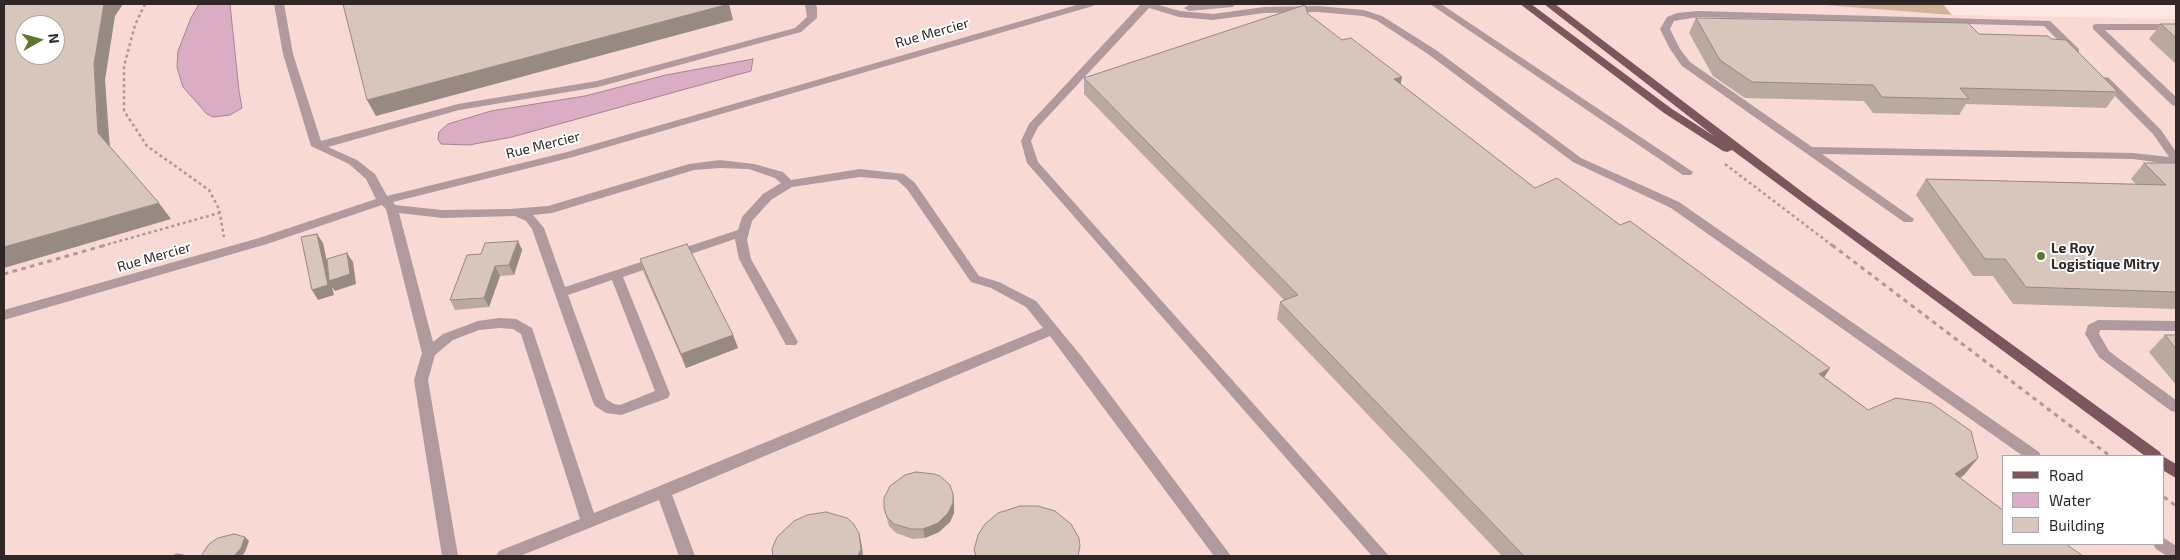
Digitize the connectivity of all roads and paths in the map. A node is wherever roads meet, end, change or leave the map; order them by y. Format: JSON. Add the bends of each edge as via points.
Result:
{"nodes":[{"id":1,"x":145,"y":4,"type":"edge"},
{"id":2,"x":279,"y":4,"type":"edge"},
{"id":3,"x":810,"y":4,"type":"edge"},
{"id":4,"x":1090,"y":4,"type":"edge"},
{"id":5,"x":1147,"y":4,"type":"edge"},
{"id":6,"x":1232,"y":4,"type":"edge"},
{"id":7,"x":1435,"y":4,"type":"edge"},
{"id":8,"x":1525,"y":4,"type":"edge"},
{"id":9,"x":1549,"y":4,"type":"edge"},
{"id":10,"x":1164,"y":10,"type":"junction"},
{"id":11,"x":2176,"y":27,"type":"edge"},
{"id":12,"x":2082,"y":57,"type":"edge"},
{"id":13,"x":2095,"y":70,"type":"edge"},
{"id":14,"x":2176,"y":103,"type":"edge"},
{"id":15,"x":317,"y":146,"type":"junction"},
{"id":16,"x":1809,"y":150,"type":"junction"},
{"id":17,"x":1718,"y":158,"type":"dead end"},
{"id":18,"x":2176,"y":162,"type":"edge"},
{"id":19,"x":1687,"y":172,"type":"dead end"},
{"id":20,"x":789,"y":184,"type":"junction"},
{"id":21,"x":1800,"y":197,"type":"junction"},
{"id":22,"x":387,"y":204,"type":"junction"},
{"id":23,"x":219,"y":213,"type":"junction"},
{"id":24,"x":517,"y":213,"type":"junction"},
{"id":25,"x":1908,"y":218,"type":"dead end"},
{"id":26,"x":743,"y":232,"type":"junction"},
{"id":27,"x":225,"y":252,"type":"junction"},
{"id":28,"x":4,"y":274,"type":"edge"},
{"id":29,"x":616,"y":275,"type":"junction"},
{"id":30,"x":561,"y":293,"type":"junction"},
{"id":31,"x":4,"y":315,"type":"edge"},
{"id":32,"x":2176,"y":326,"type":"edge"},
{"id":33,"x":1052,"y":330,"type":"junction"},
{"id":34,"x":791,"y":342,"type":"dead end"},
{"id":35,"x":429,"y":353,"type":"junction"},
{"id":36,"x":2176,"y":407,"type":"edge"},
{"id":37,"x":2033,"y":455,"type":"edge"},
{"id":38,"x":2109,"y":455,"type":"edge"},
{"id":39,"x":2154,"y":455,"type":"edge"},
{"id":40,"x":2165,"y":464,"type":"edge"},
{"id":41,"x":2176,"y":472,"type":"edge"},
{"id":42,"x":663,"y":492,"type":"junction"},
{"id":43,"x":2165,"y":498,"type":"edge"},
{"id":44,"x":2176,"y":506,"type":"edge"},
{"id":45,"x":589,"y":522,"type":"junction"},
{"id":46,"x":2162,"y":545,"type":"edge"},
{"id":47,"x":2176,"y":554,"type":"edge"},
{"id":48,"x":450,"y":556,"type":"edge"},
{"id":49,"x":504,"y":556,"type":"edge"},
{"id":50,"x":687,"y":556,"type":"edge"},
{"id":51,"x":1223,"y":556,"type":"edge"},
{"id":52,"x":1381,"y":556,"type":"edge"}],
"edges":[{"from":1,"to":23,"type":"path","via":[[135,25],[124,66],[124,111],[147,146],[209,190]]},
{"from":2,"to":15,"type":"street","via":[[288,54]]},
{"from":3,"to":15,"type":"street","via":[[812,18],[798,30],[598,84],[458,107]]},
{"from":4,"to":22,"type":"street","name":"Rue Mercier","via":[[569,155],[478,176]]},
{"from":5,"to":10,"type":"street"},
{"from":5,"to":52,"type":"street","via":[[1033,126],[1026,141],[1033,163]]},
{"from":6,"to":10,"type":"street"},
{"from":7,"to":19,"type":"street"},
{"from":8,"to":21,"type":"main road","via":[[1668,111]]},
{"from":9,"to":21,"type":"main road"},
{"from":10,"to":37,"type":"street","via":[[1213,17],[1264,10],[1332,9],[1379,18],[1432,52],[1577,160],[1675,205]]},
{"from":11,"to":14,"type":"street","via":[[2096,26]]},
{"from":12,"to":16,"type":"street","via":[[2047,23],[1698,14],[1670,19],[1665,29],[1686,64]]},
{"from":13,"to":18,"type":"street","via":[[2157,132]]},
{"from":15,"to":22,"type":"street","via":[[353,162],[371,177]]},
{"from":16,"to":18,"type":"street","via":[[2133,156]]},
{"from":16,"to":25,"type":"street"},
{"from":17,"to":38,"type":"path"},
{"from":20,"to":24,"type":"street","via":[[779,175],[750,166],[720,164],[693,167],[548,210]]},
{"from":20,"to":26,"type":"street","via":[[767,196],[746,220]]},
{"from":20,"to":33,"type":"street","via":[[860,173],[900,177],[911,186],[975,279],[995,285],[1031,304]]},
{"from":21,"to":39,"type":"main road"},
{"from":22,"to":24,"type":"street","via":[[442,214]]},
{"from":22,"to":27,"type":"street","name":"Rue Mercier"},
{"from":22,"to":35,"type":"street"},
{"from":23,"to":27,"type":"path"},
{"from":23,"to":28,"type":"path"},
{"from":24,"to":30,"type":"street","via":[[530,218],[538,228]]},
{"from":26,"to":29,"type":"street"},
{"from":26,"to":34,"type":"street","via":[[740,240],[744,259]]},
{"from":27,"to":31,"type":"street","name":"Rue Mercier"},
{"from":29,"to":30,"type":"street"},
{"from":29,"to":30,"type":"street","via":[[663,394],[621,410],[611,409],[600,402]]},
{"from":32,"to":36,"type":"street","via":[[2098,324],[2092,334],[2113,362]]},
{"from":33,"to":42,"type":"street"},
{"from":33,"to":51,"type":"street"},
{"from":35,"to":45,"type":"street","via":[[448,337],[478,326],[516,324],[527,331]]},
{"from":35,"to":48,"type":"street","via":[[421,380]]},
{"from":40,"to":41,"type":"main road"},
{"from":42,"to":45,"type":"street"},
{"from":42,"to":50,"type":"street"},
{"from":43,"to":44,"type":"path"},
{"from":45,"to":49,"type":"street"},
{"from":46,"to":47,"type":"street"}]}
